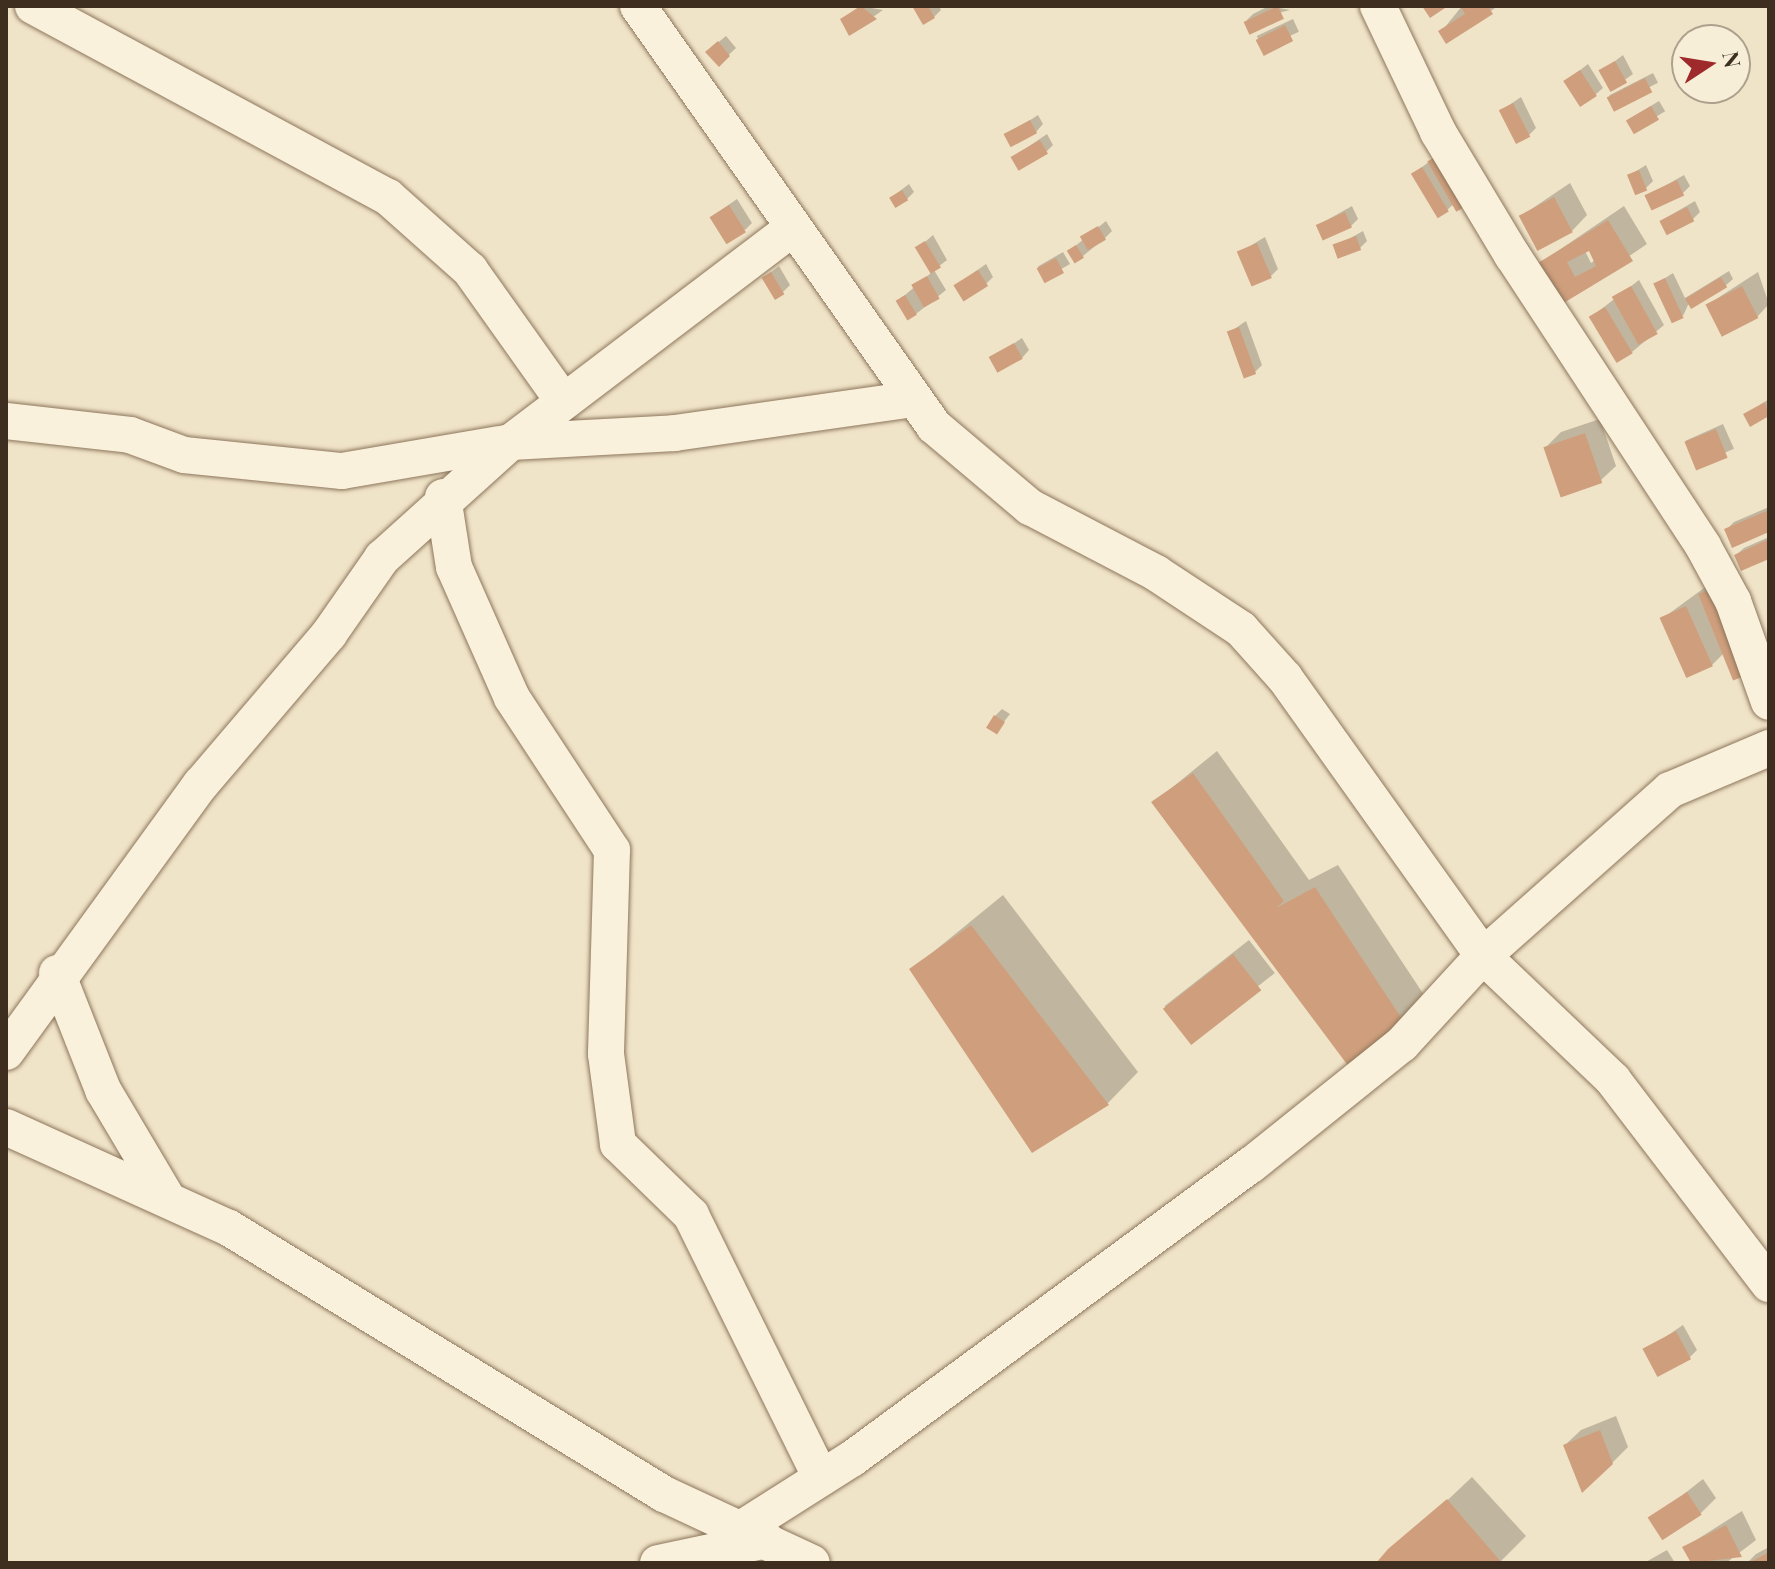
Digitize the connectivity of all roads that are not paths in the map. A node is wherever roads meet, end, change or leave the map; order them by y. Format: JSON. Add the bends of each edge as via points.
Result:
{"nodes":[{"id":1,"x":33,"y":6,"type":"edge"},
{"id":2,"x":638,"y":6,"type":"edge"},
{"id":3,"x":1378,"y":6,"type":"edge"},
{"id":4,"x":792,"y":229,"type":"junction"},
{"id":5,"x":914,"y":399,"type":"junction"},
{"id":6,"x":563,"y":401,"type":"junction"},
{"id":7,"x":6,"y":421,"type":"edge"},
{"id":8,"x":511,"y":442,"type":"junction"},
{"id":9,"x":443,"y":497,"type":"junction"},
{"id":10,"x":1769,"y":702,"type":"edge"},
{"id":11,"x":1769,"y":748,"type":"edge"},
{"id":12,"x":1483,"y":956,"type":"junction"},
{"id":13,"x":57,"y":973,"type":"junction"},
{"id":14,"x":6,"y":1052,"type":"edge"},
{"id":15,"x":6,"y":1127,"type":"edge"},
{"id":16,"x":167,"y":1198,"type":"junction"},
{"id":17,"x":1769,"y":1284,"type":"edge"},
{"id":18,"x":821,"y":1478,"type":"junction"},
{"id":19,"x":754,"y":1535,"type":"junction"},
{"id":20,"x":658,"y":1563,"type":"edge"},
{"id":21,"x":812,"y":1563,"type":"edge"}],
"edges":[{"from":1,"to":6,"type":"street","via":[[388,197],[470,270]]},
{"from":2,"to":4,"type":"street"},
{"from":3,"to":10,"type":"street","via":[[1438,132],[1512,255],[1703,546],[1733,601]]},
{"from":4,"to":5,"type":"street"},
{"from":4,"to":6,"type":"street"},
{"from":5,"to":8,"type":"street","via":[[675,433]]},
{"from":5,"to":12,"type":"street","via":[[979,471],[1017,498],[1156,573],[1241,629],[1285,678]]},
{"from":6,"to":8,"type":"street"},
{"from":7,"to":8,"type":"street","via":[[130,435],[184,455],[294,471],[342,471]]},
{"from":8,"to":9,"type":"street"},
{"from":9,"to":13,"type":"street","via":[[382,558]]},
{"from":9,"to":18,"type":"street","via":[[454,567],[512,698],[612,850],[606,1054],[618,1144],[691,1215]]},
{"from":11,"to":12,"type":"street","via":[[1670,790]]},
{"from":12,"to":17,"type":"street","via":[[1613,1080]]},
{"from":12,"to":18,"type":"street","via":[[1402,1044],[1251,1165]]},
{"from":13,"to":14,"type":"street"},
{"from":13,"to":16,"type":"street","via":[[103,1090]]},
{"from":15,"to":16,"type":"street"},
{"from":16,"to":19,"type":"street","via":[[229,1228],[664,1494]]},
{"from":18,"to":19,"type":"street"},
{"from":19,"to":20,"type":"street"},
{"from":19,"to":21,"type":"street"}]}
